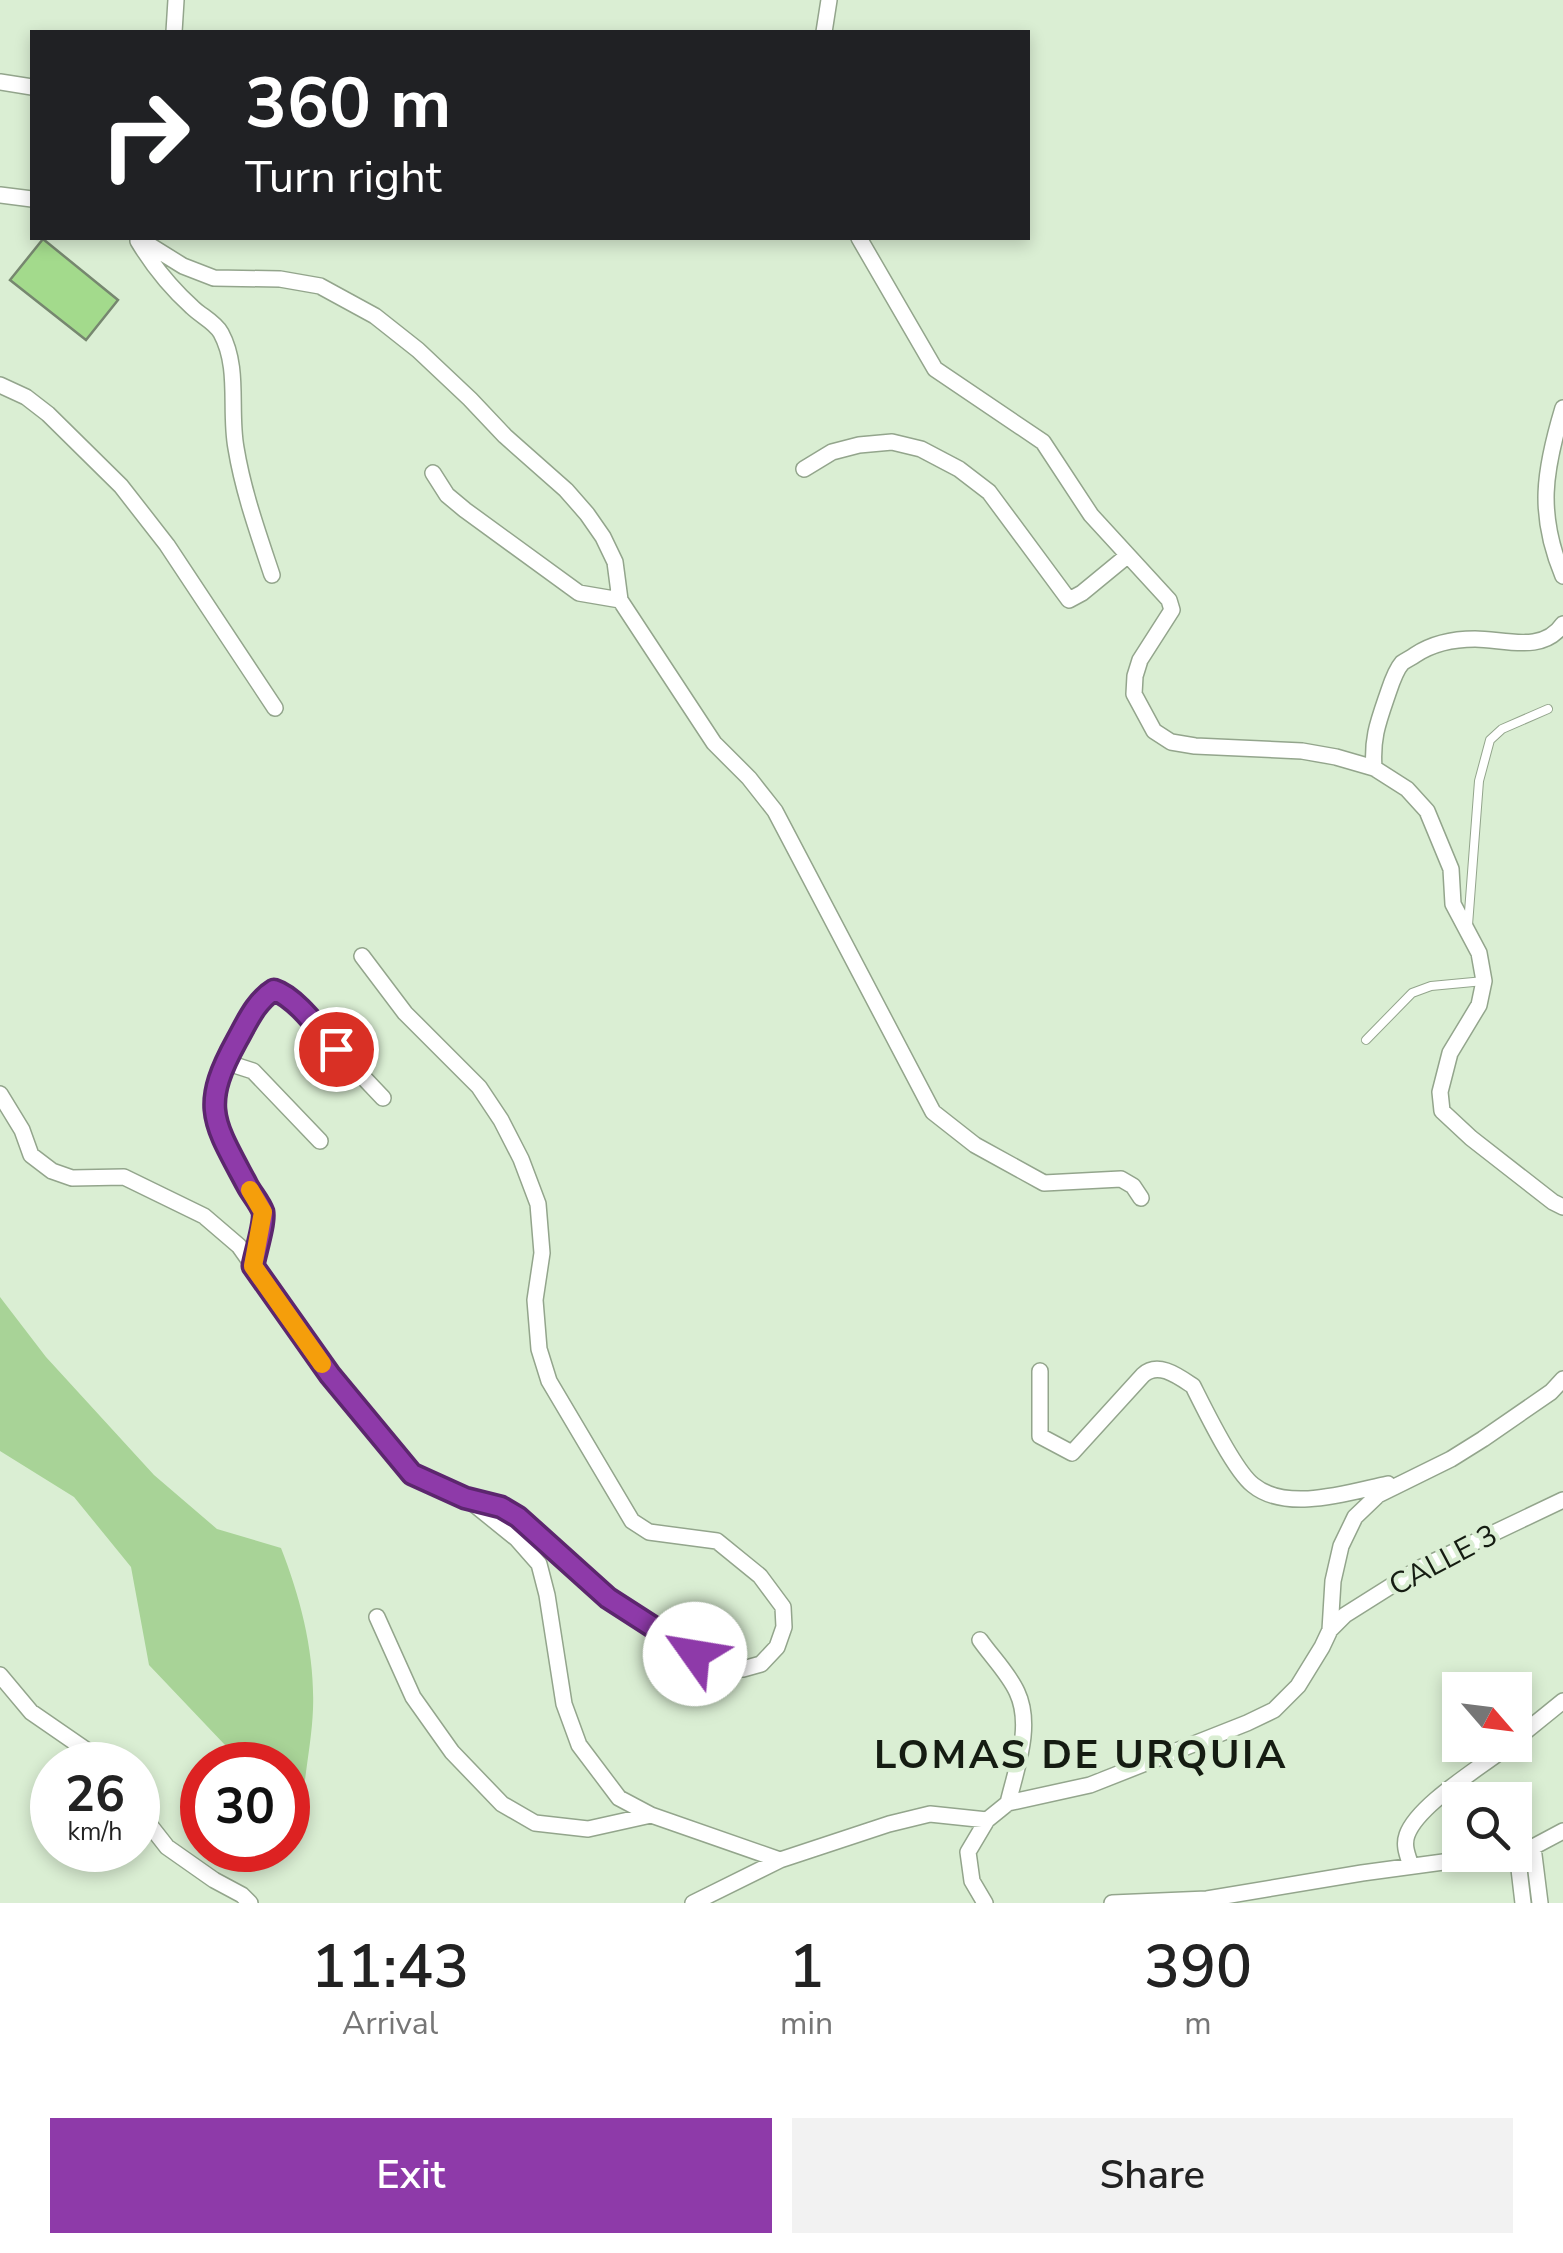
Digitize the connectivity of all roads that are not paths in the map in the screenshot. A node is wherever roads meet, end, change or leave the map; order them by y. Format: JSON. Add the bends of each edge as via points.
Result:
{"nodes":[{"id":1,"x":176,"y":0,"type":"edge"},
{"id":2,"x":829,"y":1,"type":"edge"},
{"id":3,"x":174,"y":30,"type":"edge"},
{"id":4,"x":824,"y":30,"type":"edge"},
{"id":5,"x":0,"y":82,"type":"edge"},
{"id":6,"x":30,"y":87,"type":"edge"},
{"id":7,"x":0,"y":195,"type":"edge"},
{"id":8,"x":30,"y":199,"type":"edge"},
{"id":9,"x":138,"y":240,"type":"edge"},
{"id":10,"x":140,"y":240,"type":"edge"},
{"id":11,"x":859,"y":240,"type":"edge"},
{"id":12,"x":0,"y":385,"type":"edge"},
{"id":13,"x":1563,"y":408,"type":"edge"},
{"id":14,"x":804,"y":470,"type":"dead end"},
{"id":15,"x":433,"y":473,"type":"dead end"},
{"id":16,"x":1127,"y":556,"type":"junction"},
{"id":17,"x":272,"y":575,"type":"dead end"},
{"id":18,"x":1563,"y":576,"type":"edge"},
{"id":19,"x":620,"y":600,"type":"junction"},
{"id":20,"x":1563,"y":624,"type":"edge"},
{"id":21,"x":274,"y":708,"type":"dead end"},
{"id":22,"x":1548,"y":709,"type":"dead end"},
{"id":23,"x":1374,"y":768,"type":"junction"},
{"id":24,"x":1467,"y":930,"type":"junction"},
{"id":25,"x":362,"y":956,"type":"dead end"},
{"id":26,"x":1484,"y":980,"type":"junction"},
{"id":27,"x":1366,"y":1040,"type":"dead end"},
{"id":28,"x":225,"y":1062,"type":"junction"},
{"id":29,"x":0,"y":1094,"type":"edge"},
{"id":30,"x":383,"y":1098,"type":"dead end"},
{"id":31,"x":320,"y":1141,"type":"dead end"},
{"id":32,"x":1141,"y":1198,"type":"dead end"},
{"id":33,"x":1563,"y":1207,"type":"edge"},
{"id":34,"x":253,"y":1266,"type":"junction"},
{"id":35,"x":1040,"y":1371,"type":"dead end"},
{"id":36,"x":1563,"y":1379,"type":"edge"},
{"id":37,"x":1412,"y":1478,"type":"junction"},
{"id":38,"x":465,"y":1498,"type":"junction"},
{"id":39,"x":1563,"y":1500,"type":"edge"},
{"id":40,"x":378,"y":1616,"type":"dead end"},
{"id":41,"x":1331,"y":1621,"type":"junction"},
{"id":42,"x":980,"y":1640,"type":"dead end"},
{"id":43,"x":0,"y":1675,"type":"edge"},
{"id":44,"x":1563,"y":1701,"type":"edge"},
{"id":45,"x":1532,"y":1726,"type":"edge"},
{"id":46,"x":74,"y":1742,"type":"edge"},
{"id":47,"x":1486,"y":1762,"type":"edge"},
{"id":48,"x":1008,"y":1802,"type":"junction"},
{"id":49,"x":651,"y":1815,"type":"junction"},
{"id":50,"x":986,"y":1820,"type":"junction"},
{"id":51,"x":1563,"y":1831,"type":"edge"},
{"id":52,"x":160,"y":1838,"type":"edge"},
{"id":53,"x":1532,"y":1845,"type":"edge"},
{"id":54,"x":780,"y":1860,"type":"junction"},
{"id":55,"x":1442,"y":1862,"type":"edge"},
{"id":56,"x":1411,"y":1866,"type":"junction"},
{"id":57,"x":1522,"y":1872,"type":"edge"},
{"id":58,"x":1529,"y":1872,"type":"edge"},
{"id":59,"x":250,"y":1903,"type":"edge"},
{"id":60,"x":693,"y":1903,"type":"edge"},
{"id":61,"x":986,"y":1903,"type":"edge"},
{"id":62,"x":1112,"y":1903,"type":"edge"},
{"id":63,"x":1523,"y":1903,"type":"edge"},
{"id":64,"x":1540,"y":1903,"type":"edge"}],
"edges":[{"from":1,"to":3,"type":"street"},
{"from":2,"to":4,"type":"street"},
{"from":5,"to":6,"type":"street"},
{"from":7,"to":8,"type":"street"},
{"from":9,"to":17,"type":"street","via":[[168,284],[219,329],[229,352],[234,443]]},
{"from":10,"to":19,"type":"street","via":[[214,278],[320,286],[376,316],[587,514],[616,562]]},
{"from":11,"to":16,"type":"street","via":[[934,368],[1043,442]]},
{"from":12,"to":21,"type":"street","via":[[48,414],[121,486],[168,545]]},
{"from":13,"to":18,"type":"street","via":[[1544,504]]},
{"from":14,"to":16,"type":"street","via":[[859,444],[921,448],[990,492],[1069,600]]},
{"from":15,"to":19,"type":"street","via":[[465,510],[579,594]]},
{"from":16,"to":23,"type":"street","via":[[1172,610],[1135,676],[1134,694],[1154,731],[1171,742],[1302,751]]},
{"from":19,"to":32,"type":"street","via":[[714,743],[775,811],[933,1112],[974,1145],[1044,1182],[1121,1180]]},
{"from":20,"to":23,"type":"street","via":[[1539,640],[1452,640],[1402,664],[1372,744]]},
{"from":22,"to":24,"type":"lane","via":[[1490,740],[1479,781]]},
{"from":23,"to":24,"type":"street","via":[[1427,812]]},
{"from":24,"to":26,"type":"street"},
{"from":25,"to":38,"type":"street","via":[[405,1013],[479,1087],[520,1159],[538,1204],[539,1349],[549,1381],[632,1521],[650,1532],[717,1541],[760,1576],[784,1607],[777,1647],[761,1664],[743,1669],[705,1660],[608,1598],[518,1517]]},
{"from":26,"to":27,"type":"lane","via":[[1412,994]]},
{"from":26,"to":33,"type":"street","via":[[1479,1005],[1450,1053],[1442,1111]]},
{"from":28,"to":30,"type":"street","via":[[253,1011],[274,990]]},
{"from":28,"to":31,"type":"street","via":[[253,1071]]},
{"from":28,"to":34,"type":"street","via":[[213,1106],[263,1212]]},
{"from":29,"to":34,"type":"street","via":[[32,1155],[52,1171],[72,1178],[124,1176],[204,1216]]},
{"from":34,"to":38,"type":"street","via":[[330,1375],[412,1474]]},
{"from":35,"to":37,"type":"street","via":[[1040,1436],[1072,1454],[1142,1375],[1156,1368],[1193,1386],[1243,1476],[1264,1493],[1298,1500]]},
{"from":36,"to":37,"type":"street","via":[[1483,1439]]},
{"from":37,"to":41,"type":"street","via":[[1378,1495],[1355,1518],[1341,1546]]},
{"from":38,"to":49,"type":"street","via":[[539,1564],[564,1704],[579,1745],[619,1798]]},
{"from":39,"to":41,"type":"street","name":"CALLE 3","via":[[1418,1569]]},
{"from":40,"to":49,"type":"street","via":[[413,1697],[452,1752],[502,1804],[535,1823],[588,1830]]},
{"from":41,"to":48,"type":"street","via":[[1298,1686],[1274,1710],[1090,1785]]},
{"from":42,"to":48,"type":"street","via":[[1018,1692],[1024,1718]]},
{"from":43,"to":46,"type":"street","via":[[30,1712]]},
{"from":44,"to":45,"type":"street"},
{"from":47,"to":56,"type":"street","via":[[1423,1811],[1406,1837]]},
{"from":48,"to":50,"type":"street"},
{"from":49,"to":54,"type":"street"},
{"from":50,"to":54,"type":"street","via":[[930,1814]]},
{"from":50,"to":61,"type":"street","via":[[968,1852],[972,1881]]},
{"from":51,"to":53,"type":"street"},
{"from":52,"to":59,"type":"street"},
{"from":54,"to":60,"type":"street"},
{"from":55,"to":56,"type":"street"},
{"from":56,"to":62,"type":"street","via":[[1207,1899]]},
{"from":57,"to":63,"type":"street"},
{"from":58,"to":64,"type":"street"}]}
